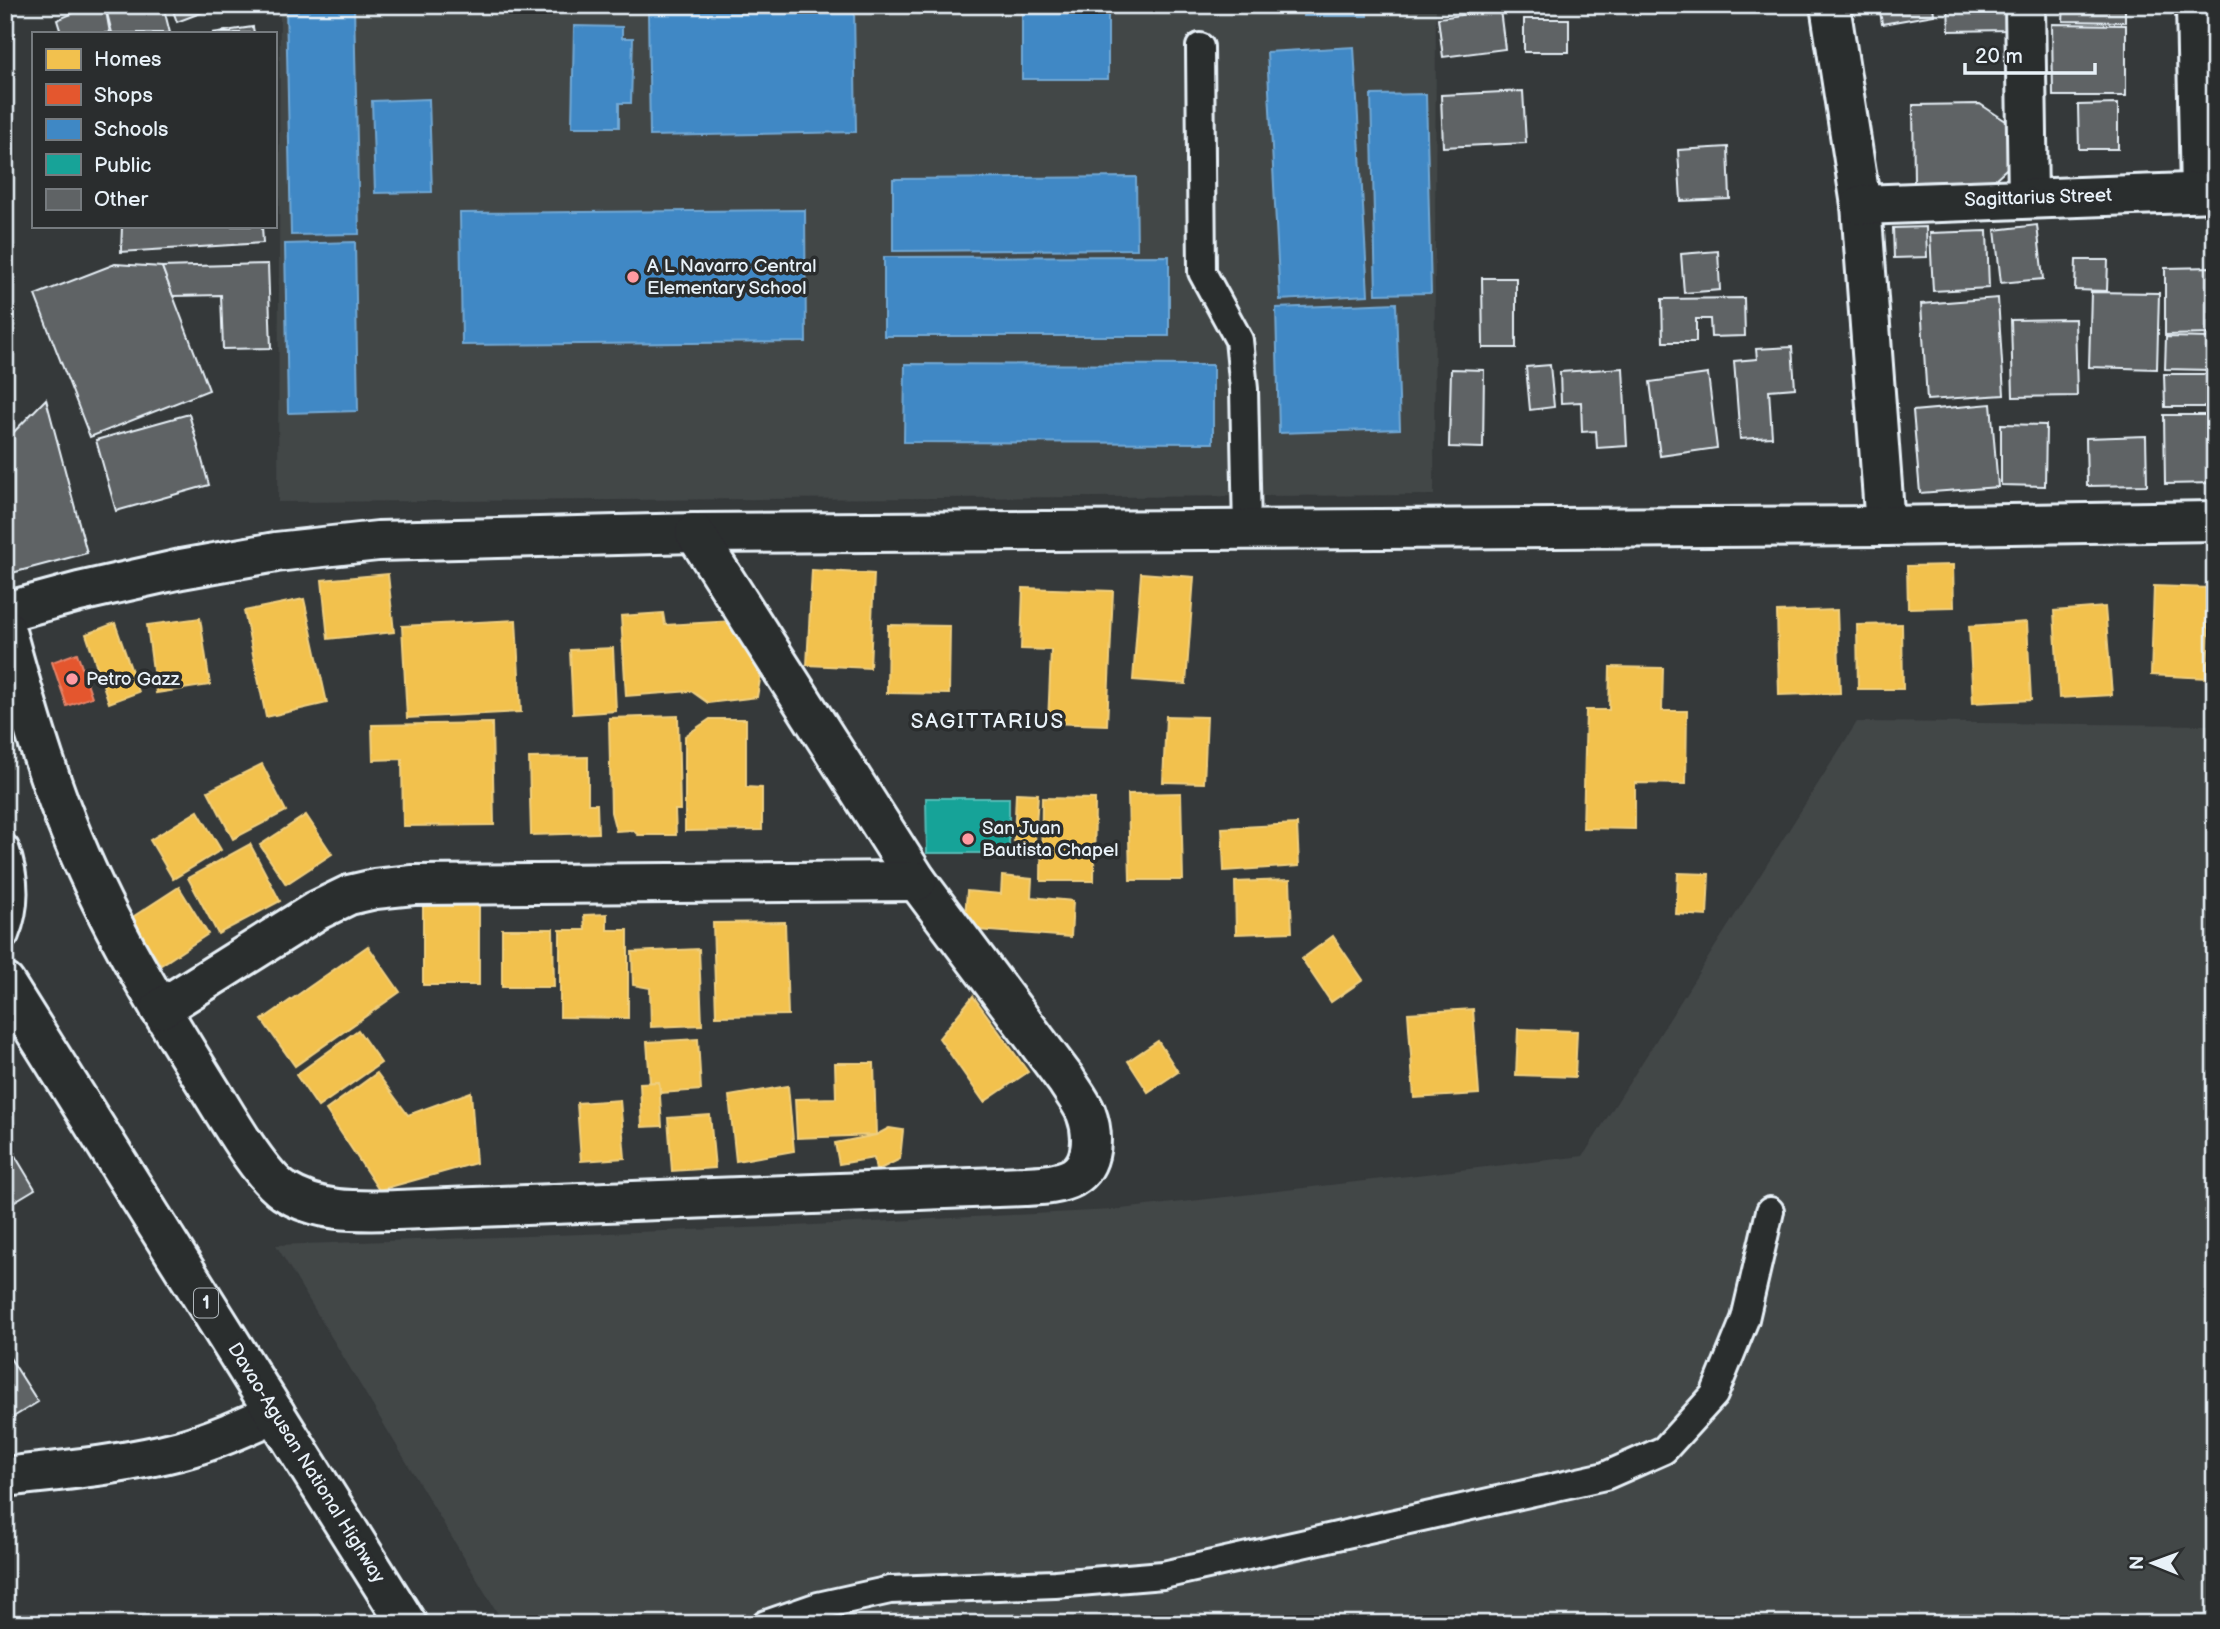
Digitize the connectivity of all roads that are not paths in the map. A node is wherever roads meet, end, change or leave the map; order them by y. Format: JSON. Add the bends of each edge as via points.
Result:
{"nodes":[{"id":1,"x":1830,"y":5,"type":"edge"},
{"id":2,"x":2025,"y":5,"type":"edge"},
{"id":3,"x":2196,"y":5,"type":"edge"},
{"id":4,"x":1200,"y":47,"type":"dead end"},
{"id":5,"x":2207,"y":192,"type":"edge"},
{"id":6,"x":2028,"y":198,"type":"junction"},
{"id":7,"x":1861,"y":205,"type":"junction"},
{"id":8,"x":2215,"y":521,"type":"edge"},
{"id":9,"x":1885,"y":526,"type":"junction"},
{"id":10,"x":1247,"y":530,"type":"junction"},
{"id":11,"x":695,"y":533,"type":"junction"},
{"id":12,"x":5,"y":612,"type":"edge"},
{"id":13,"x":5,"y":628,"type":"edge"},
{"id":14,"x":5,"y":848,"type":"edge"},
{"id":15,"x":917,"y":881,"type":"junction"},
{"id":16,"x":5,"y":935,"type":"edge"},
{"id":17,"x":5,"y":983,"type":"edge"},
{"id":18,"x":160,"y":1009,"type":"junction"},
{"id":19,"x":1770,"y":1210,"type":"dead end"},
{"id":20,"x":275,"y":1413,"type":"junction"},
{"id":21,"x":5,"y":1477,"type":"edge"},
{"id":22,"x":407,"y":1624,"type":"edge"},
{"id":23,"x":766,"y":1624,"type":"edge"}],
"edges":[{"from":1,"to":7,"type":"main road"},
{"from":2,"to":6,"type":"main road"},
{"from":3,"to":5,"type":"main road"},
{"from":4,"to":10,"type":"lane","via":[[1202,272],[1239,340]]},
{"from":5,"to":6,"type":"main road","name":"Sagittarius Street"},
{"from":6,"to":7,"type":"main road","name":"Sagittarius Street"},
{"from":7,"to":9,"type":"main road"},
{"from":8,"to":9,"type":"main road"},
{"from":9,"to":10,"type":"main road"},
{"from":10,"to":11,"type":"main road"},
{"from":11,"to":12,"type":"main road","via":[[378,541],[276,552],[155,575]]},
{"from":11,"to":15,"type":"main road"},
{"from":13,"to":18,"type":"main road","via":[[51,783],[74,842],[108,916]]},
{"from":14,"to":16,"type":"lane","via":[[14,883],[14,910]]},
{"from":15,"to":18,"type":"main road","via":[[413,885],[375,890],[349,895],[316,911]]},
{"from":15,"to":18,"type":"main road","via":[[1086,1113],[1091,1139],[1087,1164],[1074,1177],[1054,1184],[1010,1187],[333,1210],[281,1189],[264,1170]]},
{"from":17,"to":20,"type":"main road","name":"Davao-Agusan National Highway","number":"1"},
{"from":19,"to":23,"type":"lane","via":[[1745,1319],[1714,1395],[1664,1450],[1605,1476],[1163,1575],[890,1590],[818,1606]]},
{"from":20,"to":21,"type":"main road","via":[[180,1449],[123,1462]]},
{"from":20,"to":22,"type":"main road","name":"Davao-Agusan National Highway","number":"1"}]}
